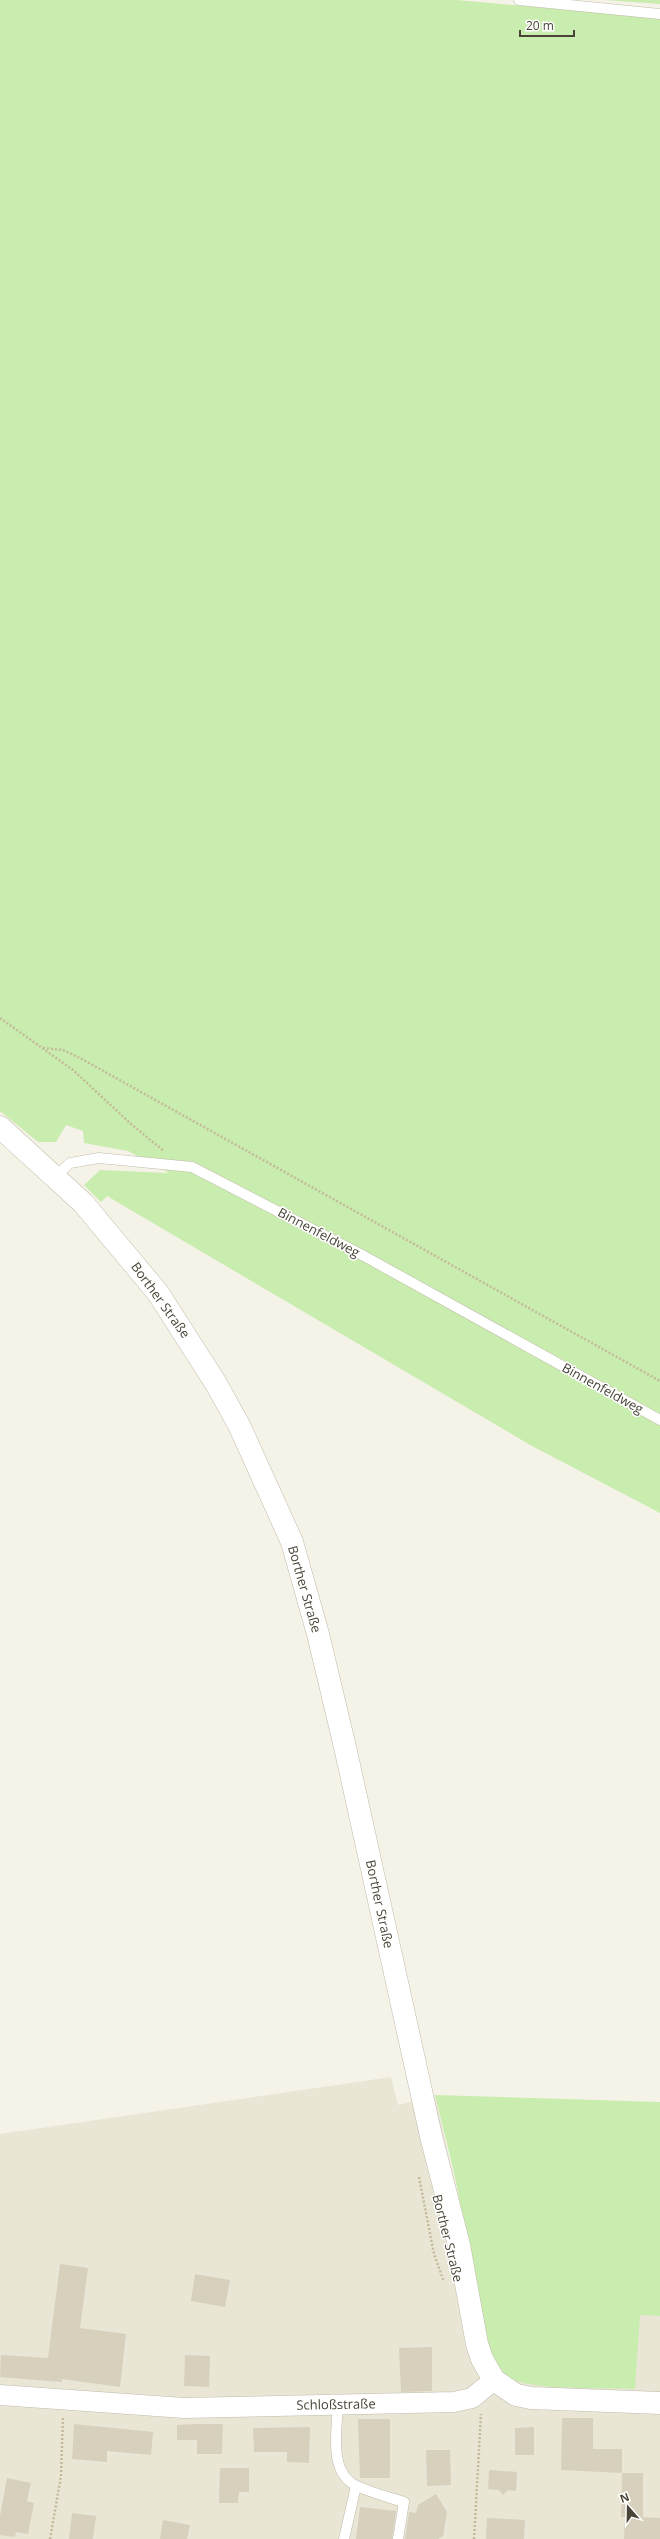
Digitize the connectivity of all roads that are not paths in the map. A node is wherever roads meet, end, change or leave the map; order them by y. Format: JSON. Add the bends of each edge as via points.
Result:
{"nodes":[{"id":1,"x":519,"y":0,"type":"edge"},
{"id":2,"x":660,"y":14,"type":"edge"},
{"id":3,"x":0,"y":1127,"type":"edge"},
{"id":4,"x":56,"y":1176,"type":"junction"},
{"id":5,"x":660,"y":1420,"type":"edge"},
{"id":6,"x":494,"y":2380,"type":"junction"},
{"id":7,"x":0,"y":2395,"type":"edge"},
{"id":8,"x":660,"y":2403,"type":"edge"},
{"id":9,"x":338,"y":2404,"type":"junction"},
{"id":10,"x":356,"y":2486,"type":"junction"},
{"id":11,"x":344,"y":2539,"type":"edge"},
{"id":12,"x":398,"y":2539,"type":"edge"}],
"edges":[{"from":1,"to":2,"type":"lane"},
{"from":3,"to":4,"type":"street","name":"Borther Straße"},
{"from":4,"to":5,"type":"lane","name":"Binnenfeldweg","via":[[70,1163],[99,1158],[192,1166],[364,1256]]},
{"from":4,"to":6,"type":"street","name":"Borther Straße","via":[[122,1248],[190,1339],[239,1425],[292,1542],[318,1634],[345,1747],[431,2136],[459,2245],[470,2314],[482,2359]]},
{"from":6,"to":8,"type":"street","via":[[516,2395],[531,2398]]},
{"from":6,"to":9,"type":"street","name":"Schloßstraße","via":[[472,2398],[454,2402]]},
{"from":7,"to":9,"type":"street","name":"Schloßstraße","via":[[184,2408]]},
{"from":9,"to":10,"type":"lane","via":[[336,2449],[339,2469]]},
{"from":10,"to":11,"type":"lane"},
{"from":10,"to":12,"type":"lane","via":[[404,2502]]}]}
